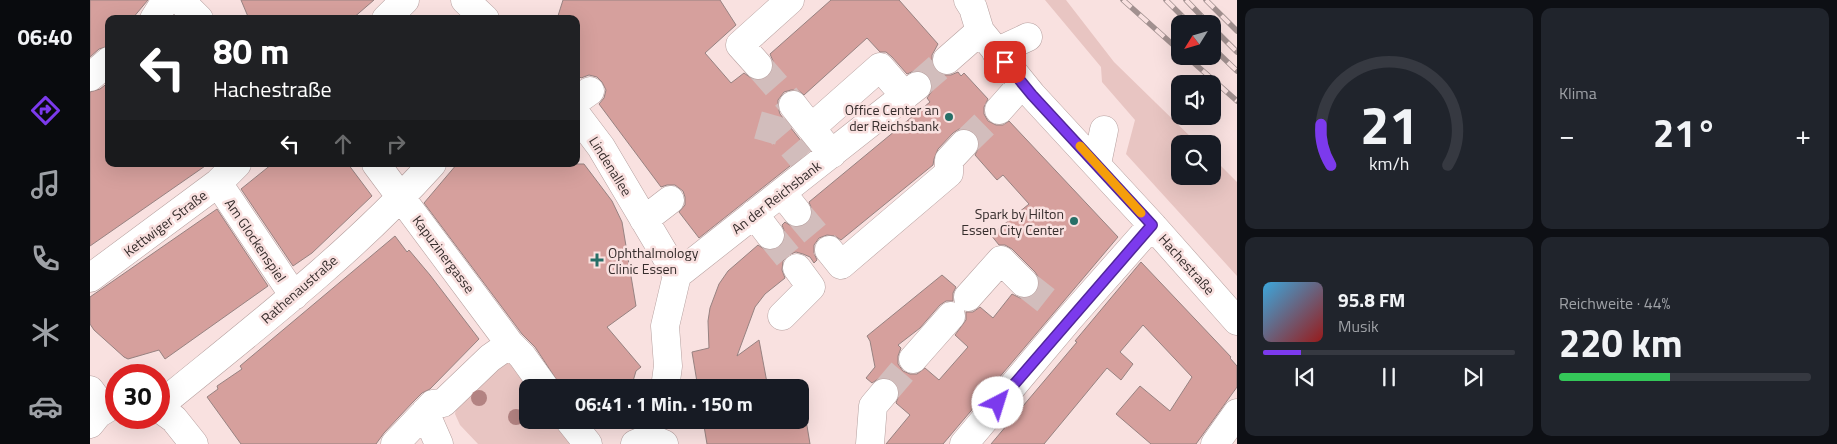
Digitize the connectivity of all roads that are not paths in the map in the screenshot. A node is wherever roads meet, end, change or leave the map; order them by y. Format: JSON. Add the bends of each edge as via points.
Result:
{"nodes":[{"id":1,"x":166,"y":0,"type":"edge"},
{"id":2,"x":180,"y":0,"type":"edge"},
{"id":3,"x":405,"y":0,"type":"edge"},
{"id":4,"x":465,"y":0,"type":"edge"},
{"id":5,"x":790,"y":0,"type":"edge"},
{"id":6,"x":968,"y":0,"type":"edge"},
{"id":7,"x":157,"y":15,"type":"edge"},
{"id":8,"x":195,"y":15,"type":"edge"},
{"id":9,"x":390,"y":15,"type":"edge"},
{"id":10,"x":481,"y":15,"type":"edge"},
{"id":11,"x":1028,"y":37,"type":"dead end"},
{"id":12,"x":988,"y":41,"type":"junction"},
{"id":13,"x":947,"y":60,"type":"tunnel mouth"},
{"id":14,"x":105,"y":64,"type":"edge"},
{"id":15,"x":758,"y":65,"type":"tunnel mouth"},
{"id":16,"x":90,"y":77,"type":"edge"},
{"id":17,"x":1022,"y":84,"type":"junction"},
{"id":18,"x":793,"y":105,"type":"tunnel mouth"},
{"id":19,"x":999,"y":110,"type":"tunnel mouth"},
{"id":20,"x":580,"y":119,"type":"edge"},
{"id":21,"x":812,"y":128,"type":"junction"},
{"id":22,"x":1104,"y":130,"type":"dead end"},
{"id":23,"x":964,"y":144,"type":"tunnel mouth"},
{"id":24,"x":815,"y":161,"type":"junction"},
{"id":25,"x":1096,"y":164,"type":"junction"},
{"id":26,"x":234,"y":167,"type":"edge"},
{"id":27,"x":378,"y":167,"type":"edge"},
{"id":28,"x":429,"y":167,"type":"edge"},
{"id":29,"x":218,"y":183,"type":"junction"},
{"id":30,"x":402,"y":198,"type":"junction"},
{"id":31,"x":670,"y":200,"type":"dead end"},
{"id":32,"x":644,"y":220,"type":"junction"},
{"id":33,"x":1152,"y":225,"type":"junction"},
{"id":34,"x":829,"y":250,"type":"tunnel mouth"},
{"id":35,"x":797,"y":268,"type":"tunnel mouth"},
{"id":36,"x":677,"y":275,"type":"junction"},
{"id":37,"x":90,"y":278,"type":"edge"},
{"id":38,"x":1024,"y":283,"type":"tunnel mouth"},
{"id":39,"x":294,"y":296,"type":"junction"},
{"id":40,"x":782,"y":316,"type":"dead end"},
{"id":41,"x":1237,"y":321,"type":"edge"},
{"id":42,"x":510,"y":344,"type":"junction"},
{"id":43,"x":914,"y":359,"type":"tunnel mouth"},
{"id":44,"x":521,"y":379,"type":"edge"},
{"id":45,"x":539,"y":379,"type":"edge"},
{"id":46,"x":666,"y":379,"type":"edge"},
{"id":47,"x":884,"y":393,"type":"tunnel mouth"},
{"id":48,"x":170,"y":398,"type":"edge"},
{"id":49,"x":425,"y":412,"type":"junction"},
{"id":50,"x":1237,"y":413,"type":"edge"},
{"id":51,"x":170,"y":416,"type":"edge"},
{"id":52,"x":559,"y":429,"type":"edge"},
{"id":53,"x":576,"y":429,"type":"edge"},
{"id":54,"x":396,"y":436,"type":"edge"},
{"id":55,"x":194,"y":444,"type":"edge"},
{"id":56,"x":439,"y":444,"type":"edge"},
{"id":57,"x":570,"y":444,"type":"edge"},
{"id":58,"x":588,"y":444,"type":"edge"},
{"id":59,"x":870,"y":444,"type":"edge"},
{"id":60,"x":964,"y":444,"type":"edge"},
{"id":61,"x":1215,"y":444,"type":"edge"}],
"edges":[{"from":1,"to":7,"type":"street"},
{"from":2,"to":8,"type":"street"},
{"from":3,"to":9,"type":"street"},
{"from":4,"to":10,"type":"street"},
{"from":5,"to":15,"type":"street","via":[[740,45]]},
{"from":6,"to":12,"type":"street","name":"Hachestraße"},
{"from":11,"to":12,"type":"street"},
{"from":12,"to":13,"type":"street"},
{"from":12,"to":17,"type":"street","name":"Hachestraße"},
{"from":14,"to":16,"type":"street"},
{"from":17,"to":19,"type":"street"},
{"from":17,"to":25,"type":"street","name":"Hachestraße"},
{"from":18,"to":21,"type":"street"},
{"from":20,"to":32,"type":"street","name":"Lindenallee","via":[[601,147]]},
{"from":21,"to":24,"type":"street"},
{"from":21,"to":24,"type":"street","name":"An der Reichsbank","via":[[880,67],[911,91]]},
{"from":22,"to":25,"type":"street"},
{"from":23,"to":34,"type":"street","via":[[949,160],[949,173],[841,265]]},
{"from":24,"to":36,"type":"street","name":"An der Reichsbank","via":[[789,203],[762,225]]},
{"from":25,"to":33,"type":"street","name":"Hachestraße"},
{"from":26,"to":29,"type":"street","name":"Kettwiger Straße"},
{"from":27,"to":30,"type":"street","name":"Kapuzinergasse"},
{"from":28,"to":30,"type":"street","name":"Rathenaustraße"},
{"from":29,"to":37,"type":"street","name":"Kettwiger Straße"},
{"from":29,"to":39,"type":"street","name":"Am Glockenspiel"},
{"from":30,"to":39,"type":"street","name":"Rathenaustraße"},
{"from":30,"to":42,"type":"street","name":"Kapuzinergasse"},
{"from":31,"to":32,"type":"street"},
{"from":32,"to":36,"type":"street","name":"Lindenallee"},
{"from":33,"to":41,"type":"street","name":"Hachestraße"},
{"from":33,"to":60,"type":"street","via":[[1063,314]]},
{"from":35,"to":40,"type":"street","via":[[811,287]]},
{"from":36,"to":46,"type":"street","via":[[665,326]]},
{"from":38,"to":43,"type":"street","via":[[1001,260]]},
{"from":39,"to":48,"type":"street","name":"Rathenaustraße"},
{"from":42,"to":44,"type":"street","name":"Kapuzinergasse","via":[[511,365]]},
{"from":42,"to":45,"type":"street","name":"Kapuzinergasse"},
{"from":42,"to":49,"type":"street","via":[[490,358],[443,403],[433,404]]},
{"from":47,"to":59,"type":"street","via":[[872,406]]},
{"from":49,"to":54,"type":"street"},
{"from":49,"to":56,"type":"street"},
{"from":50,"to":61,"type":"street"},
{"from":51,"to":55,"type":"street"},
{"from":52,"to":57,"type":"street"},
{"from":53,"to":58,"type":"street"}]}
